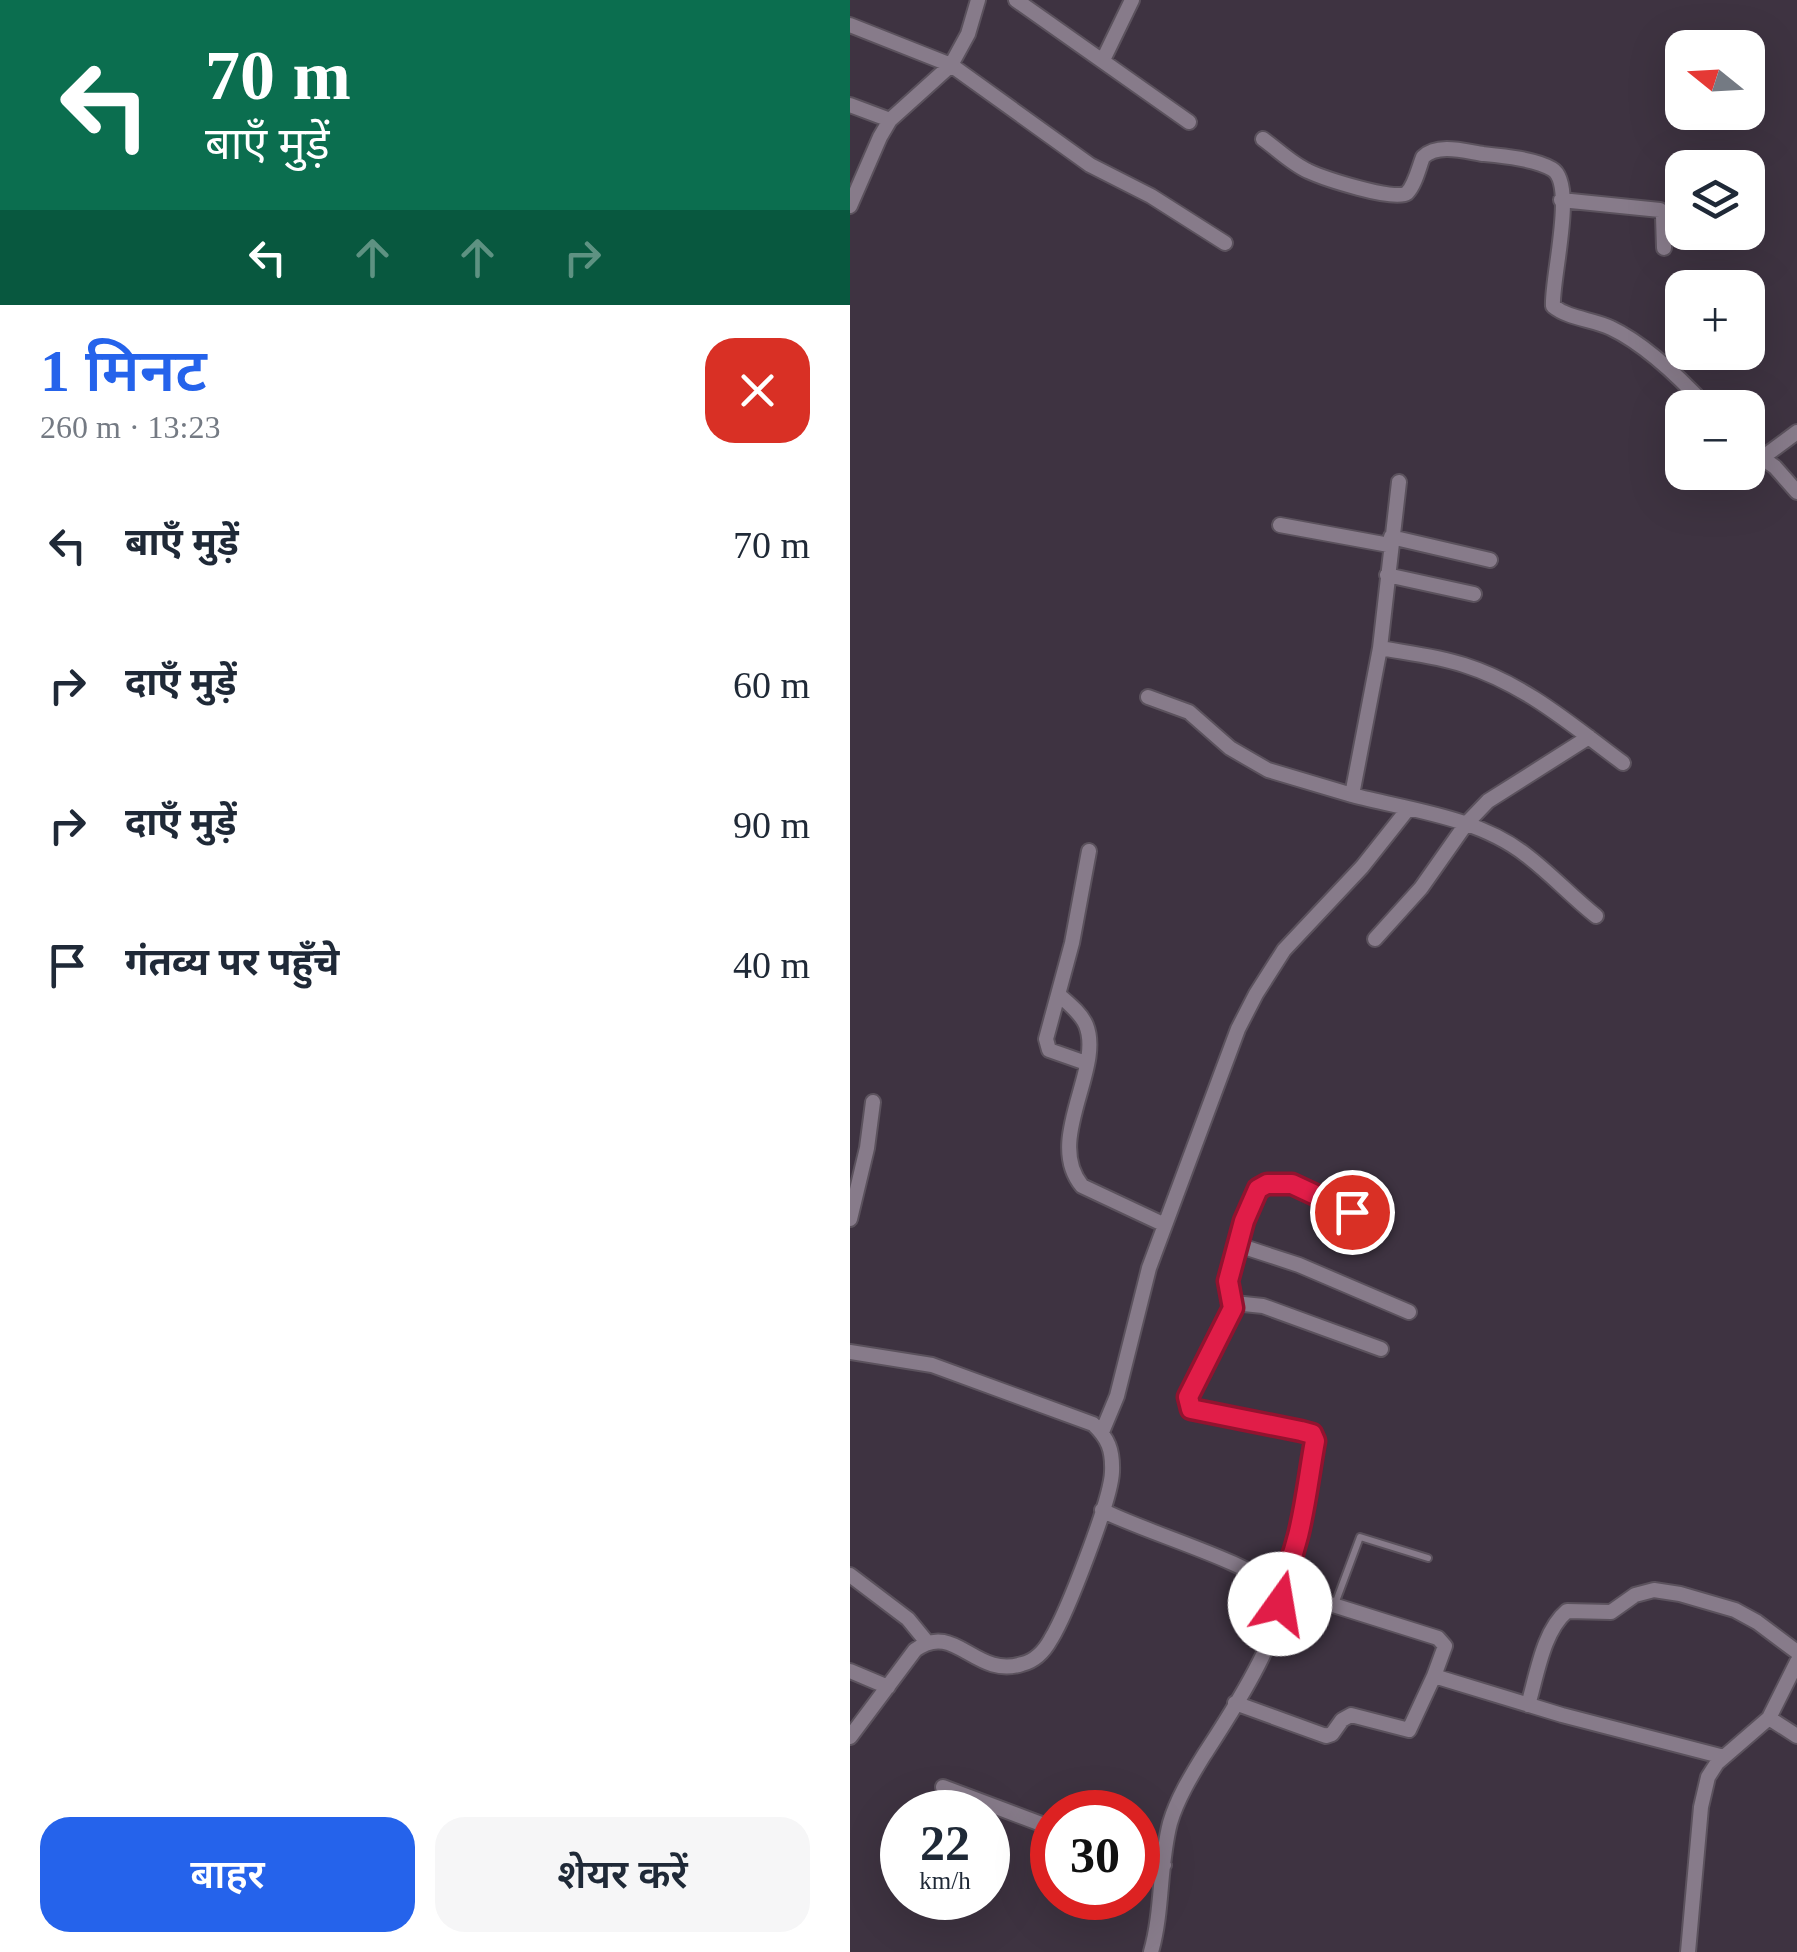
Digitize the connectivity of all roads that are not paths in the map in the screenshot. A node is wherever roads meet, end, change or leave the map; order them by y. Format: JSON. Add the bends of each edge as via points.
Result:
{"nodes":[{"id":1,"x":978,"y":0,"type":"edge"},
{"id":2,"x":1016,"y":0,"type":"edge"},
{"id":3,"x":1132,"y":0,"type":"edge"},
{"id":4,"x":850,"y":25,"type":"edge"},
{"id":5,"x":1102,"y":60,"type":"junction"},
{"id":6,"x":951,"y":64,"type":"junction"},
{"id":7,"x":850,"y":105,"type":"edge"},
{"id":8,"x":890,"y":120,"type":"junction"},
{"id":9,"x":1189,"y":122,"type":"dead end"},
{"id":10,"x":1263,"y":139,"type":"dead end"},
{"id":11,"x":1562,"y":200,"type":"junction"},
{"id":12,"x":850,"y":206,"type":"edge"},
{"id":13,"x":1225,"y":242,"type":"dead end"},
{"id":14,"x":1664,"y":248,"type":"dead end"},
{"id":15,"x":1691,"y":390,"type":"edge"},
{"id":16,"x":1797,"y":432,"type":"edge"},
{"id":17,"x":1765,"y":456,"type":"edge"},
{"id":18,"x":1765,"y":461,"type":"edge"},
{"id":19,"x":1398,"y":482,"type":"dead end"},
{"id":20,"x":1791,"y":486,"type":"edge"},
{"id":21,"x":1280,"y":525,"type":"dead end"},
{"id":22,"x":1390,"y":541,"type":"junction"},
{"id":23,"x":1490,"y":560,"type":"dead end"},
{"id":24,"x":1386,"y":575,"type":"junction"},
{"id":25,"x":1474,"y":594,"type":"dead end"},
{"id":26,"x":1380,"y":648,"type":"junction"},
{"id":27,"x":1148,"y":696,"type":"dead end"},
{"id":28,"x":1589,"y":738,"type":"junction"},
{"id":29,"x":1623,"y":764,"type":"dead end"},
{"id":30,"x":1352,"y":795,"type":"junction"},
{"id":31,"x":1408,"y":810,"type":"junction"},
{"id":32,"x":1466,"y":824,"type":"junction"},
{"id":33,"x":1089,"y":850,"type":"dead end"},
{"id":34,"x":1596,"y":916,"type":"dead end"},
{"id":35,"x":1375,"y":939,"type":"dead end"},
{"id":36,"x":1059,"y":995,"type":"junction"},
{"id":37,"x":1086,"y":1063,"type":"junction"},
{"id":38,"x":873,"y":1102,"type":"dead end"},
{"id":39,"x":1352,"y":1212,"type":"dead end"},
{"id":40,"x":850,"y":1219,"type":"edge"},
{"id":41,"x":1165,"y":1225,"type":"junction"},
{"id":42,"x":1238,"y":1245,"type":"junction"},
{"id":43,"x":1234,"y":1303,"type":"junction"},
{"id":44,"x":1409,"y":1312,"type":"dead end"},
{"id":45,"x":1382,"y":1349,"type":"dead end"},
{"id":46,"x":850,"y":1352,"type":"edge"},
{"id":47,"x":1102,"y":1432,"type":"junction"},
{"id":48,"x":1114,"y":1516,"type":"junction"},
{"id":49,"x":1428,"y":1558,"type":"dead end"},
{"id":50,"x":850,"y":1575,"type":"edge"},
{"id":51,"x":1278,"y":1598,"type":"junction"},
{"id":52,"x":1335,"y":1606,"type":"junction"},
{"id":53,"x":926,"y":1642,"type":"junction"},
{"id":54,"x":1797,"y":1652,"type":"edge"},
{"id":55,"x":1797,"y":1662,"type":"edge"},
{"id":56,"x":850,"y":1670,"type":"edge"},
{"id":57,"x":1434,"y":1676,"type":"junction"},
{"id":58,"x":888,"y":1687,"type":"junction"},
{"id":59,"x":1235,"y":1703,"type":"junction"},
{"id":60,"x":1528,"y":1705,"type":"junction"},
{"id":61,"x":1769,"y":1718,"type":"junction"},
{"id":62,"x":1797,"y":1736,"type":"edge"},
{"id":63,"x":850,"y":1738,"type":"edge"},
{"id":64,"x":1724,"y":1757,"type":"junction"},
{"id":65,"x":943,"y":1787,"type":"dead end"},
{"id":66,"x":1030,"y":1820,"type":"edge"},
{"id":67,"x":1160,"y":1864,"type":"edge"},
{"id":68,"x":1164,"y":1865,"type":"junction"},
{"id":69,"x":1151,"y":1952,"type":"edge"},
{"id":70,"x":1688,"y":1952,"type":"edge"}],
"edges":[{"from":1,"to":6,"type":"street"},
{"from":2,"to":5,"type":"street"},
{"from":3,"to":5,"type":"street"},
{"from":4,"to":6,"type":"street"},
{"from":5,"to":9,"type":"street"},
{"from":6,"to":8,"type":"street"},
{"from":6,"to":13,"type":"street","via":[[1090,165]]},
{"from":7,"to":8,"type":"street"},
{"from":8,"to":12,"type":"street"},
{"from":10,"to":11,"type":"street","via":[[1306,170],[1398,196],[1412,186],[1428,152],[1488,154],[1550,168],[1562,181]]},
{"from":11,"to":14,"type":"street","via":[[1660,210]]},
{"from":11,"to":15,"type":"street","via":[[1553,306],[1616,330]]},
{"from":16,"to":17,"type":"street"},
{"from":18,"to":20,"type":"street"},
{"from":19,"to":22,"type":"street"},
{"from":21,"to":22,"type":"street"},
{"from":22,"to":23,"type":"street"},
{"from":22,"to":24,"type":"street"},
{"from":24,"to":25,"type":"street"},
{"from":24,"to":26,"type":"street"},
{"from":26,"to":28,"type":"street","via":[[1465,665],[1502,680]]},
{"from":26,"to":30,"type":"street"},
{"from":27,"to":30,"type":"street","via":[[1189,712],[1248,760]]},
{"from":28,"to":29,"type":"street"},
{"from":28,"to":32,"type":"street","via":[[1488,802]]},
{"from":30,"to":31,"type":"street"},
{"from":31,"to":32,"type":"street"},
{"from":31,"to":41,"type":"street","via":[[1284,950],[1256,994]]},
{"from":32,"to":34,"type":"street","via":[[1525,854]]},
{"from":32,"to":35,"type":"street","via":[[1422,888]]},
{"from":33,"to":36,"type":"street"},
{"from":36,"to":37,"type":"street","via":[[1086,1026]]},
{"from":36,"to":37,"type":"street","via":[[1046,1045]]},
{"from":37,"to":41,"type":"street","via":[[1072,1117],[1073,1176]]},
{"from":38,"to":40,"type":"street"},
{"from":39,"to":42,"type":"street","via":[[1292,1184],[1267,1184],[1252,1200]]},
{"from":41,"to":47,"type":"street"},
{"from":42,"to":43,"type":"street","via":[[1228,1281]]},
{"from":42,"to":44,"type":"street"},
{"from":43,"to":45,"type":"street","via":[[1262,1306]]},
{"from":43,"to":51,"type":"street","via":[[1188,1405],[1312,1434],[1300,1520]]},
{"from":46,"to":47,"type":"street","via":[[932,1365]]},
{"from":47,"to":48,"type":"street","via":[[1111,1449]]},
{"from":48,"to":51,"type":"street","via":[[1249,1571]]},
{"from":48,"to":53,"type":"street","via":[[1036,1658],[1021,1665],[986,1664],[946,1640]]},
{"from":49,"to":52,"type":"lane","via":[[1360,1536]]},
{"from":50,"to":53,"type":"street","via":[[908,1619]]},
{"from":51,"to":52,"type":"street"},
{"from":51,"to":59,"type":"street","via":[[1259,1662]]},
{"from":52,"to":57,"type":"street","via":[[1443,1642]]},
{"from":53,"to":58,"type":"street"},
{"from":54,"to":60,"type":"street","via":[[1735,1610],[1654,1590],[1611,1612],[1562,1614]]},
{"from":55,"to":61,"type":"street"},
{"from":56,"to":58,"type":"street"},
{"from":57,"to":59,"type":"street","via":[[1409,1730],[1351,1715],[1326,1736]]},
{"from":57,"to":60,"type":"street"},
{"from":58,"to":63,"type":"street"},
{"from":59,"to":68,"type":"street","via":[[1176,1808]]},
{"from":60,"to":64,"type":"street"},
{"from":61,"to":62,"type":"street"},
{"from":61,"to":64,"type":"street"},
{"from":64,"to":70,"type":"street","via":[[1704,1790]]},
{"from":65,"to":66,"type":"street"},
{"from":67,"to":68,"type":"street"},
{"from":68,"to":69,"type":"street"}]}
